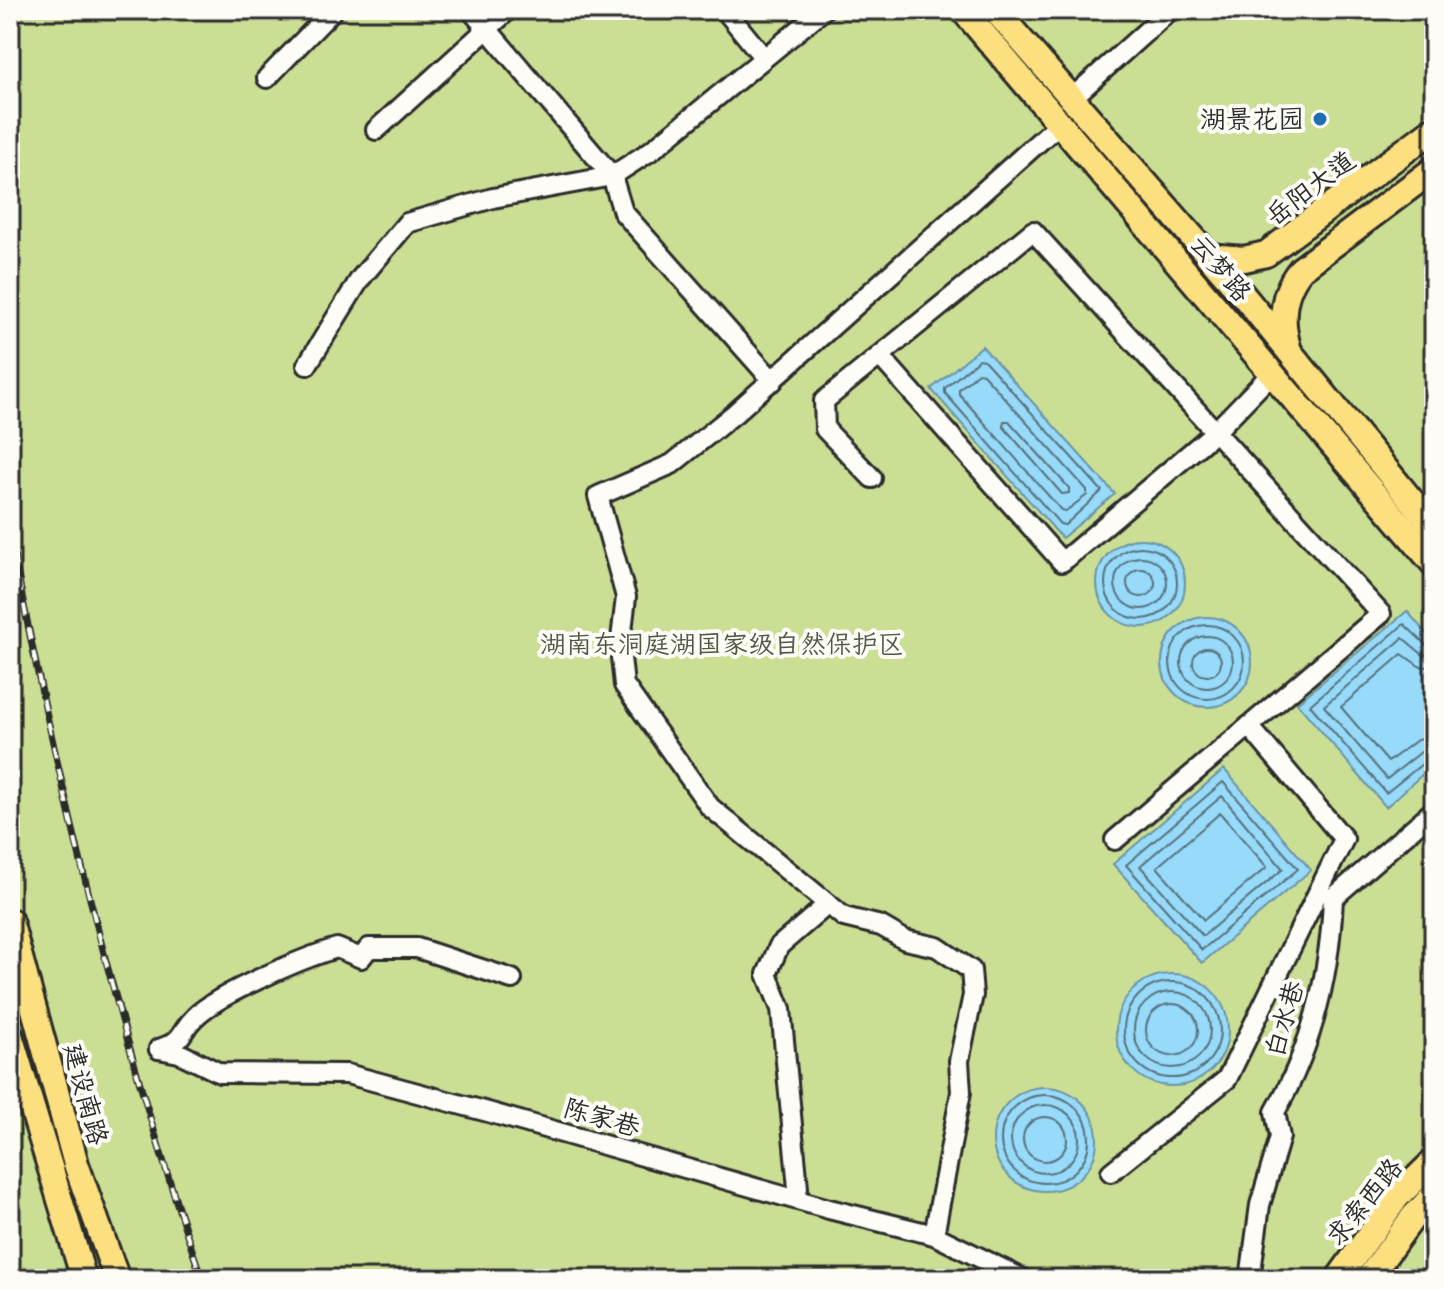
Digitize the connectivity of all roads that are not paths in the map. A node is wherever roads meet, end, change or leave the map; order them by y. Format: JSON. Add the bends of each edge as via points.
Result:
{"nodes":[{"id":1,"x":333,"y":10,"type":"edge"},
{"id":2,"x":471,"y":10,"type":"edge"},
{"id":3,"x":508,"y":10,"type":"edge"},
{"id":4,"x":725,"y":10,"type":"edge"},
{"id":5,"x":823,"y":10,"type":"edge"},
{"id":6,"x":963,"y":10,"type":"edge"},
{"id":7,"x":995,"y":10,"type":"edge"},
{"id":8,"x":1170,"y":10,"type":"edge"},
{"id":9,"x":487,"y":28,"type":"junction"},
{"id":10,"x":764,"y":58,"type":"junction"},
{"id":11,"x":267,"y":78,"type":"dead end"},
{"id":12,"x":1071,"y":99,"type":"junction"},
{"id":13,"x":1060,"y":123,"type":"junction"},
{"id":14,"x":1434,"y":129,"type":"edge"},
{"id":15,"x":376,"y":130,"type":"dead end"},
{"id":16,"x":1434,"y":169,"type":"edge"},
{"id":17,"x":612,"y":176,"type":"junction"},
{"id":18,"x":1208,"y":256,"type":"junction"},
{"id":19,"x":1289,"y":350,"type":"junction"},
{"id":20,"x":880,"y":356,"type":"junction"},
{"id":21,"x":307,"y":365,"type":"dead end"},
{"id":22,"x":1273,"y":372,"type":"junction"},
{"id":23,"x":773,"y":381,"type":"junction"},
{"id":24,"x":1215,"y":432,"type":"junction"},
{"id":25,"x":872,"y":478,"type":"dead end"},
{"id":26,"x":1434,"y":528,"type":"edge"},
{"id":27,"x":1434,"y":564,"type":"edge"},
{"id":28,"x":1249,"y":726,"type":"junction"},
{"id":29,"x":1434,"y":810,"type":"edge"},
{"id":30,"x":1115,"y":840,"type":"dead end"},
{"id":31,"x":828,"y":904,"type":"junction"},
{"id":32,"x":10,"y":921,"type":"edge"},
{"id":33,"x":512,"y":979,"type":"dead end"},
{"id":34,"x":10,"y":1035,"type":"edge"},
{"id":35,"x":1434,"y":1161,"type":"edge"},
{"id":36,"x":1111,"y":1172,"type":"dead end"},
{"id":37,"x":798,"y":1188,"type":"dead end"},
{"id":38,"x":1434,"y":1195,"type":"edge"},
{"id":39,"x":934,"y":1235,"type":"junction"},
{"id":40,"x":84,"y":1279,"type":"edge"},
{"id":41,"x":117,"y":1279,"type":"edge"},
{"id":42,"x":1023,"y":1279,"type":"edge"},
{"id":43,"x":1250,"y":1279,"type":"edge"},
{"id":44,"x":1338,"y":1279,"type":"edge"},
{"id":45,"x":1368,"y":1279,"type":"edge"}],
"edges":[{"from":1,"to":11,"type":"street"},
{"from":2,"to":9,"type":"street"},
{"from":3,"to":9,"type":"street"},
{"from":4,"to":10,"type":"street"},
{"from":5,"to":10,"type":"street"},
{"from":6,"to":13,"type":"main road","name":"云梦路"},
{"from":7,"to":12,"type":"main road"},
{"from":8,"to":12,"type":"street"},
{"from":9,"to":15,"type":"street"},
{"from":9,"to":17,"type":"street"},
{"from":10,"to":17,"type":"street"},
{"from":12,"to":18,"type":"main road"},
{"from":13,"to":22,"type":"main road","name":"云梦路"},
{"from":13,"to":23,"type":"street"},
{"from":14,"to":18,"type":"main road","name":"岳阳大道","via":[[1266,254],[1244,259]]},
{"from":16,"to":19,"type":"main road","via":[[1290,282],[1282,319]]},
{"from":17,"to":21,"type":"street","via":[[493,198],[407,223],[360,279]]},
{"from":17,"to":23,"type":"street","via":[[623,212]]},
{"from":18,"to":19,"type":"main road"},
{"from":19,"to":26,"type":"main road"},
{"from":20,"to":24,"type":"street","via":[[1033,231]]},
{"from":20,"to":24,"type":"street","via":[[1062,562]]},
{"from":20,"to":25,"type":"street","via":[[824,401],[825,429]]},
{"from":22,"to":24,"type":"street"},
{"from":22,"to":27,"type":"main road","name":"云梦路"},
{"from":23,"to":31,"type":"street","via":[[672,464],[598,496],[626,597],[620,648],[624,685],[710,807]]},
{"from":24,"to":28,"type":"street","via":[[1381,614]]},
{"from":28,"to":30,"type":"street"},
{"from":28,"to":36,"type":"street","via":[[1344,839],[1227,1079]]},
{"from":29,"to":43,"type":"street","name":"白水巷","via":[[1333,898],[1331,945],[1309,1036],[1275,1112],[1280,1137],[1260,1205]]},
{"from":31,"to":37,"type":"street","via":[[779,946],[767,974],[781,1009]]},
{"from":31,"to":39,"type":"street","via":[[844,917],[937,947],[971,970],[973,995],[959,1061],[961,1092]]},
{"from":32,"to":41,"type":"main road","name":"建设南路","via":[[76,1164]]},
{"from":33,"to":39,"type":"street","name":"陈家巷","via":[[417,948],[369,948],[361,958],[337,948],[226,997],[196,1016],[184,1035],[159,1049],[233,1075],[347,1074]]},
{"from":34,"to":40,"type":"main road","name":"建设南路"},
{"from":35,"to":44,"type":"main road","name":"求索西路","via":[[1397,1197]]},
{"from":38,"to":45,"type":"main road","name":"求索西路"},
{"from":39,"to":42,"type":"street","name":"陈家巷"}]}
